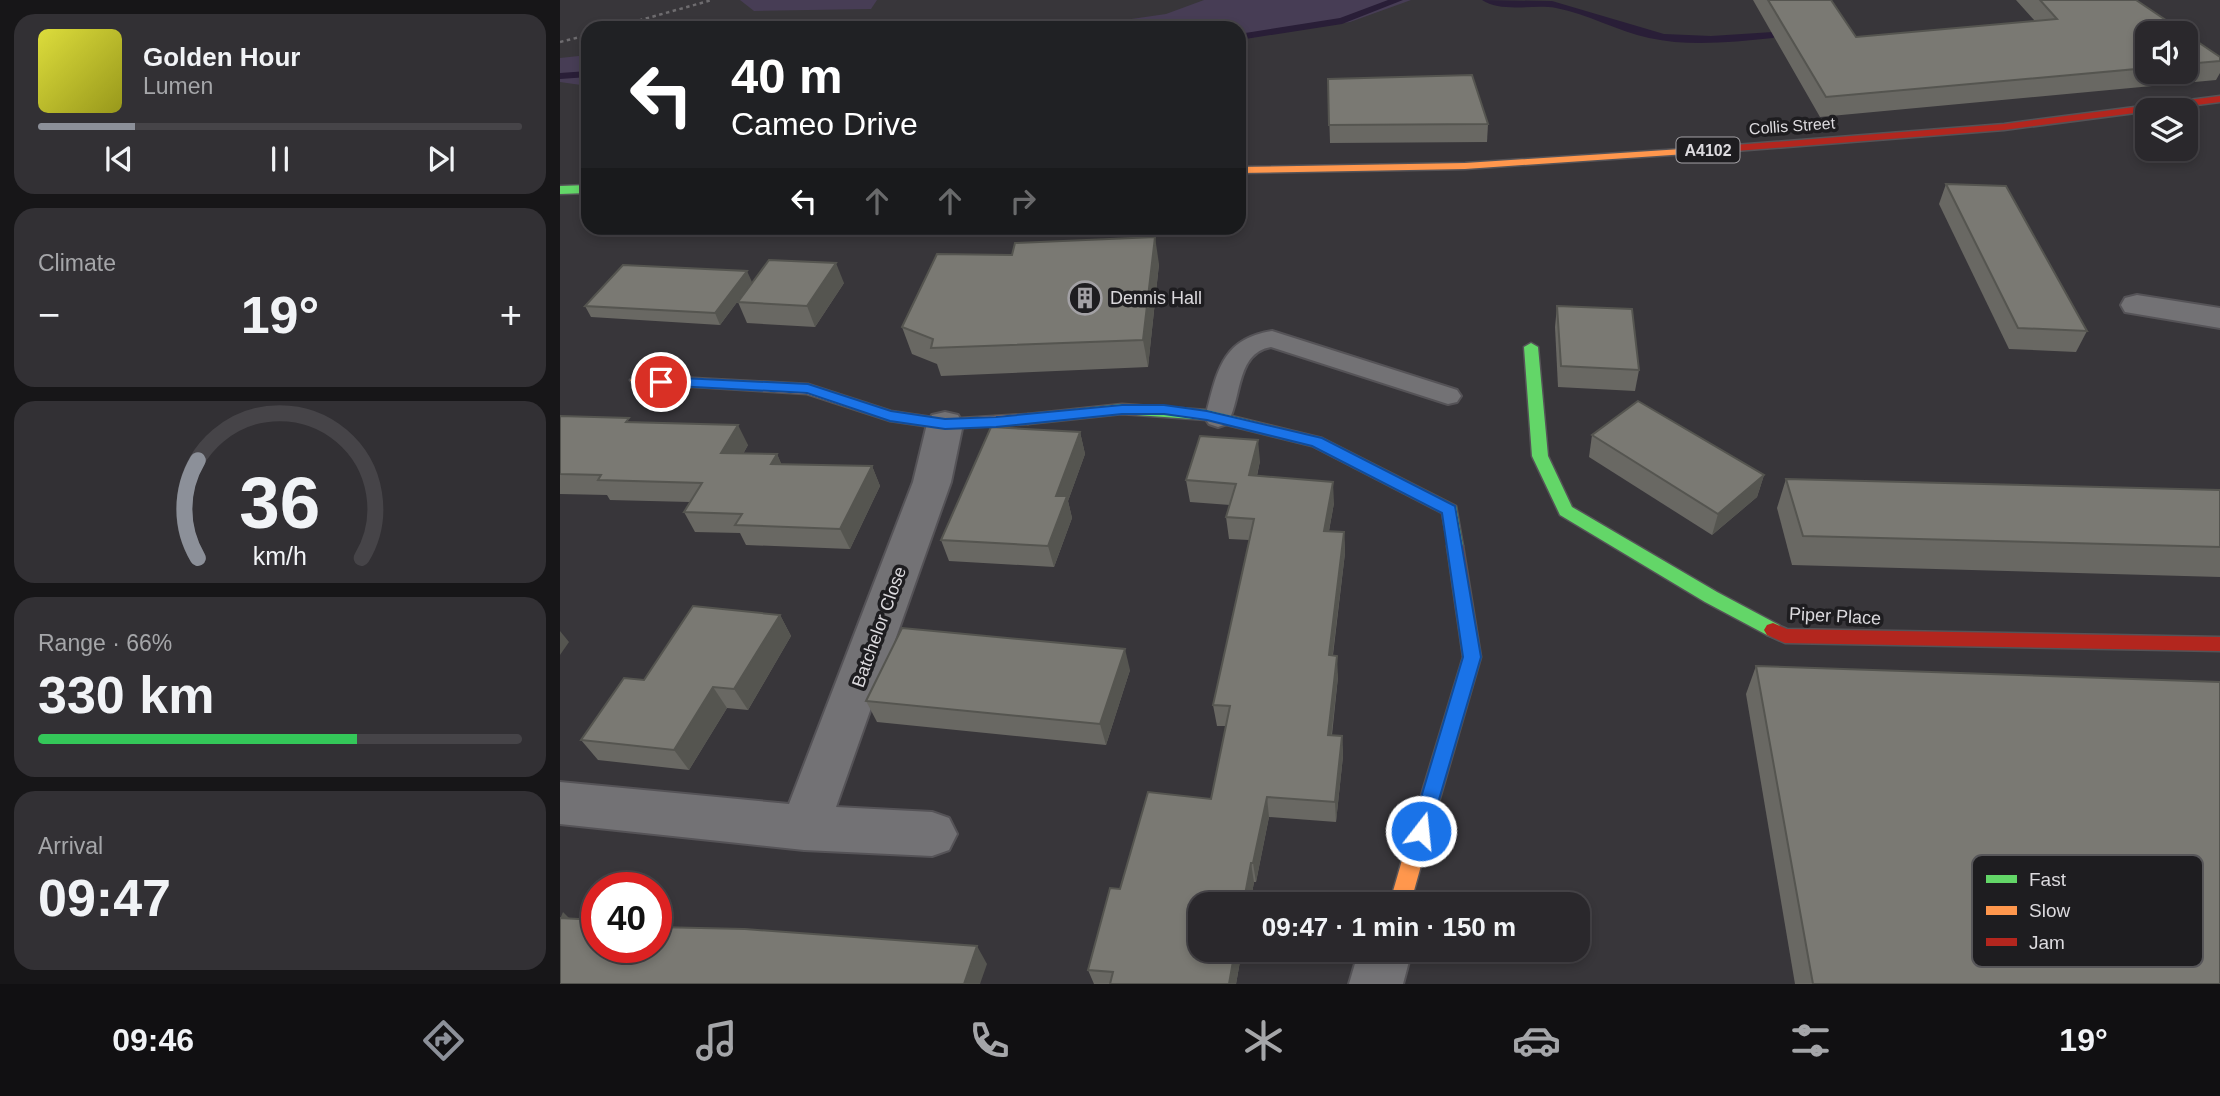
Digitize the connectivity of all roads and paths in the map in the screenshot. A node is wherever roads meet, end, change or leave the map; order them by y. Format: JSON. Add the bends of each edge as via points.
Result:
{"nodes":[{"id":1,"x":712,"y":0,"type":"edge"},
{"id":2,"x":637,"y":21,"type":"edge"},
{"id":3,"x":581,"y":37,"type":"edge"},
{"id":4,"x":560,"y":42,"type":"edge"},
{"id":5,"x":2220,"y":99,"type":"edge"},
{"id":6,"x":1246,"y":170,"type":"edge"},
{"id":7,"x":581,"y":189,"type":"edge"},
{"id":8,"x":560,"y":190,"type":"edge"},
{"id":9,"x":2137,"y":305,"type":"dead end"},
{"id":10,"x":2220,"y":318,"type":"edge"},
{"id":11,"x":1531,"y":347,"type":"dead end"},
{"id":12,"x":637,"y":380,"type":"dead end"},
{"id":13,"x":1448,"y":396,"type":"dead end"},
{"id":14,"x":1218,"y":418,"type":"junction"},
{"id":15,"x":945,"y":424,"type":"junction"},
{"id":16,"x":2220,"y":644,"type":"edge"},
{"id":17,"x":560,"y":803,"type":"edge"},
{"id":18,"x":804,"y":828,"type":"junction"},
{"id":19,"x":932,"y":834,"type":"dead end"},
{"id":20,"x":1403,"y":892,"type":"edge"},
{"id":21,"x":1382,"y":962,"type":"edge"},
{"id":22,"x":1376,"y":984,"type":"edge"}],
"edges":[{"from":1,"to":2,"type":"path"},
{"from":3,"to":4,"type":"path"},
{"from":5,"to":6,"type":"street","name":"Collis Street","number":"A4102","via":[[2004,127],[1688,152],[1465,166]]},
{"from":7,"to":8,"type":"street"},
{"from":9,"to":10,"type":"street"},
{"from":11,"to":16,"type":"street","name":"Piper Place","via":[[1540,456],[1566,511],[1785,636]]},
{"from":12,"to":15,"type":"street","via":[[808,389],[890,416]]},
{"from":13,"to":14,"type":"lane","via":[[1272,339],[1258,339],[1244,347]]},
{"from":14,"to":15,"type":"street","via":[[1122,410]]},
{"from":14,"to":20,"type":"street","via":[[1317,442],[1450,510],[1472,657]]},
{"from":15,"to":18,"type":"street","name":"Batchelor Close","via":[[932,482]]},
{"from":17,"to":18,"type":"street"},
{"from":18,"to":19,"type":"street"},
{"from":21,"to":22,"type":"street"}]}
